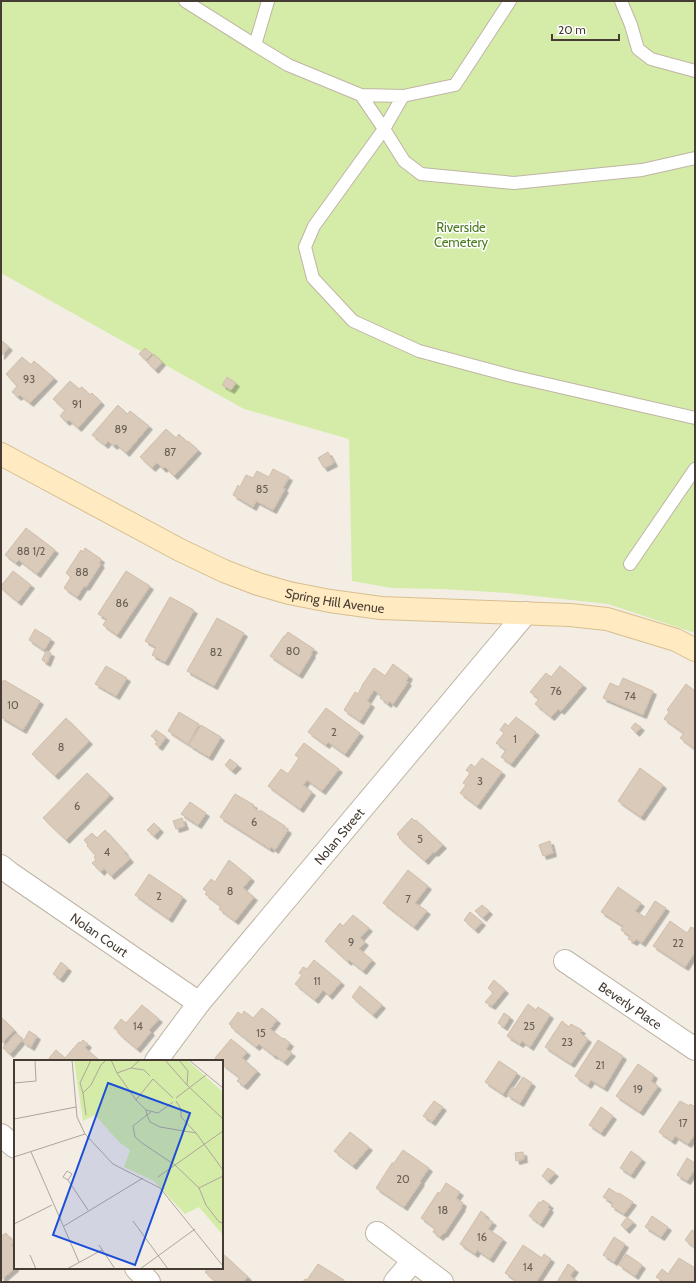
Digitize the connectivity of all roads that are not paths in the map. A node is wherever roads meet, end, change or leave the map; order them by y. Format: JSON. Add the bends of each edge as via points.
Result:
{"nodes":[{"id":1,"x":185,"y":1,"type":"edge"},
{"id":2,"x":268,"y":1,"type":"edge"},
{"id":3,"x":510,"y":1,"type":"edge"},
{"id":4,"x":621,"y":1,"type":"edge"},
{"id":5,"x":254,"y":45,"type":"junction"},
{"id":6,"x":695,"y":71,"type":"edge"},
{"id":7,"x":361,"y":95,"type":"junction"},
{"id":8,"x":403,"y":96,"type":"junction"},
{"id":9,"x":384,"y":129,"type":"junction"},
{"id":10,"x":695,"y":158,"type":"edge"},
{"id":11,"x":695,"y":418,"type":"edge"},
{"id":12,"x":1,"y":454,"type":"edge"},
{"id":13,"x":695,"y":469,"type":"edge"},
{"id":14,"x":630,"y":564,"type":"dead end"},
{"id":15,"x":526,"y":613,"type":"junction"},
{"id":16,"x":695,"y":650,"type":"edge"},
{"id":17,"x":1,"y":866,"type":"edge"},
{"id":18,"x":565,"y":961,"type":"dead end"},
{"id":19,"x":199,"y":1003,"type":"junction"},
{"id":20,"x":695,"y":1049,"type":"edge"},
{"id":21,"x":157,"y":1060,"type":"edge"},
{"id":22,"x":1,"y":1135,"type":"edge"},
{"id":23,"x":14,"y":1146,"type":"edge"},
{"id":24,"x":377,"y":1233,"type":"dead end"},
{"id":25,"x":414,"y":1261,"type":"junction"},
{"id":26,"x":137,"y":1269,"type":"edge"},
{"id":27,"x":149,"y":1282,"type":"edge"},
{"id":28,"x":395,"y":1282,"type":"edge"},
{"id":29,"x":442,"y":1282,"type":"edge"}],
"edges":[{"from":1,"to":5,"type":"lane"},
{"from":2,"to":5,"type":"lane"},
{"from":3,"to":8,"type":"lane","via":[[455,85]]},
{"from":4,"to":6,"type":"lane","via":[[638,48],[651,59]]},
{"from":5,"to":7,"type":"lane","via":[[288,65]]},
{"from":7,"to":8,"type":"lane"},
{"from":7,"to":9,"type":"lane"},
{"from":8,"to":9,"type":"lane"},
{"from":9,"to":10,"type":"lane","via":[[404,162],[421,174],[514,183],[642,170]]},
{"from":9,"to":11,"type":"lane","via":[[314,226],[305,247],[313,278],[353,321],[419,351],[512,376]]},
{"from":12,"to":15,"type":"street","name":"Spring Hill Avenue","via":[[180,550],[258,584],[330,601],[381,608]]},
{"from":13,"to":14,"type":"lane"},
{"from":15,"to":16,"type":"street","name":"Spring Hill Avenue","via":[[607,619],[676,640]]},
{"from":15,"to":19,"type":"street","name":"Nolan Street"},
{"from":17,"to":19,"type":"street","name":"Nolan Court"},
{"from":18,"to":20,"type":"street","name":"Beverly Place"},
{"from":19,"to":21,"type":"street","name":"Nolan Street"},
{"from":22,"to":23,"type":"street"},
{"from":24,"to":25,"type":"street"},
{"from":25,"to":28,"type":"street"},
{"from":25,"to":29,"type":"street"},
{"from":26,"to":27,"type":"street"}]}
